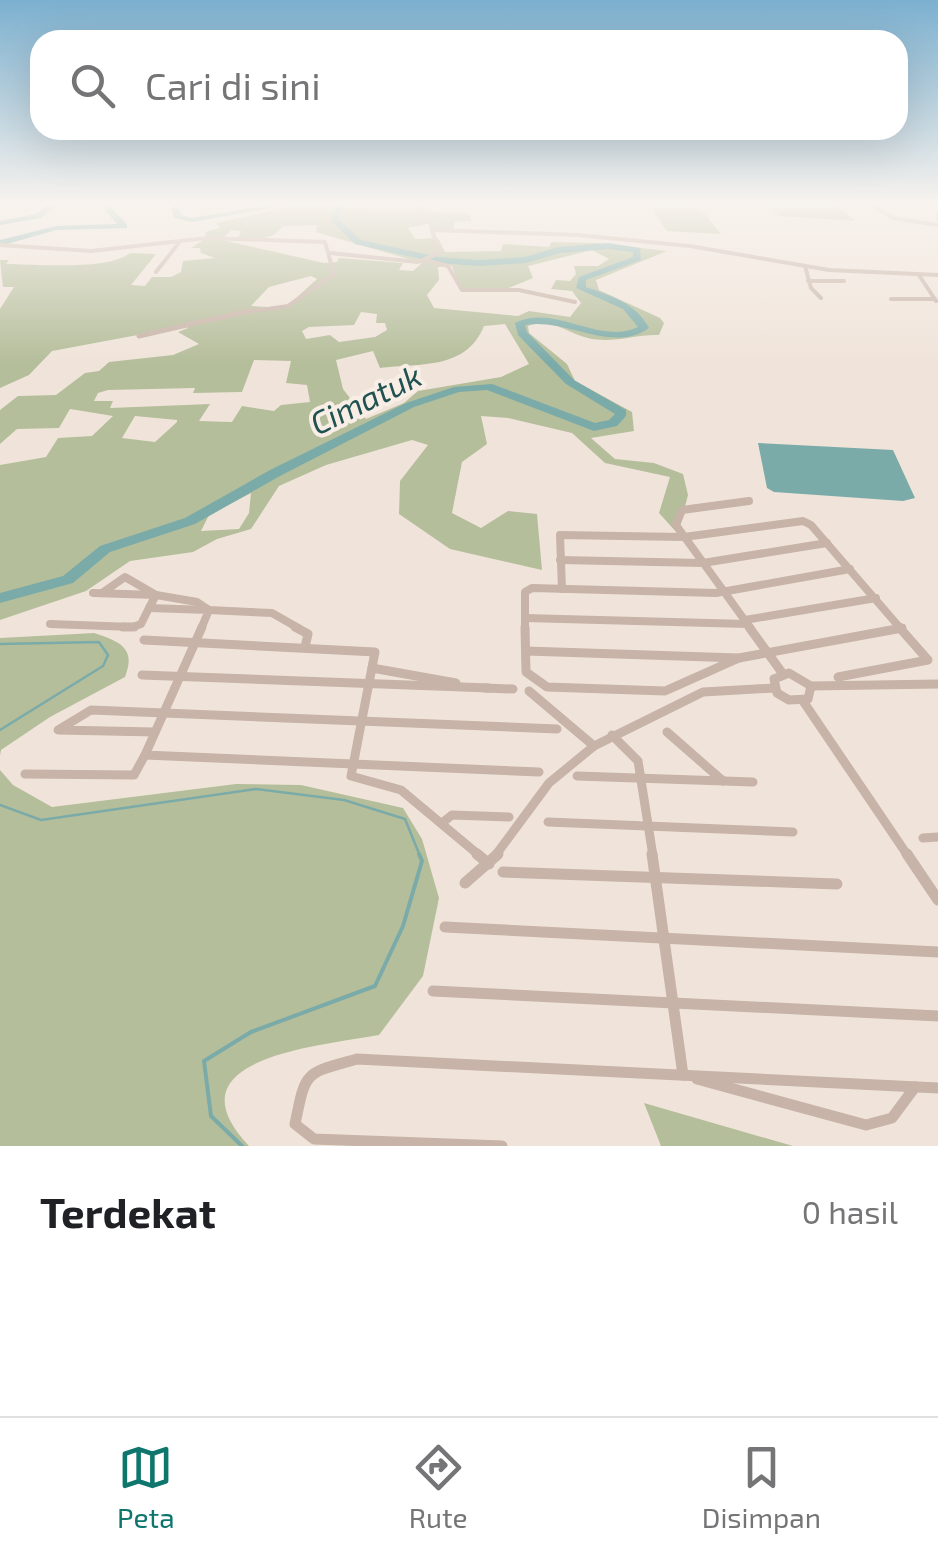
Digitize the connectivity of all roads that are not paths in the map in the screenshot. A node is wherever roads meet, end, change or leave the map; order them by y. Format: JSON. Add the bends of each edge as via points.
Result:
{"nodes":[{"id":1,"x":168,"y":256,"type":"edge"},
{"id":2,"x":331,"y":256,"type":"edge"},
{"id":3,"x":377,"y":256,"type":"edge"},
{"id":4,"x":432,"y":256,"type":"edge"},
{"id":5,"x":750,"y":256,"type":"edge"},
{"id":6,"x":425,"y":260,"type":"junction"},
{"id":7,"x":805,"y":266,"type":"junction"},
{"id":8,"x":156,"y":272,"type":"dead end"},
{"id":9,"x":938,"y":275,"type":"edge"},
{"id":10,"x":919,"y":276,"type":"junction"},
{"id":11,"x":808,"y":281,"type":"junction"},
{"id":12,"x":844,"y":281,"type":"dead end"},
{"id":13,"x":821,"y":298,"type":"dead end"},
{"id":14,"x":890,"y":299,"type":"dead end"},
{"id":15,"x":937,"y":301,"type":"edge"},
{"id":16,"x":576,"y":302,"type":"dead end"},
{"id":17,"x":139,"y":336,"type":"dead end"},
{"id":18,"x":749,"y":501,"type":"dead end"},
{"id":19,"x":684,"y":536,"type":"junction"},
{"id":20,"x":827,"y":543,"type":"junction"},
{"id":21,"x":560,"y":560,"type":"junction"},
{"id":22,"x":703,"y":563,"type":"junction"},
{"id":23,"x":850,"y":569,"type":"junction"},
{"id":24,"x":562,"y":589,"type":"junction"},
{"id":25,"x":724,"y":591,"type":"junction"},
{"id":26,"x":156,"y":595,"type":"junction"},
{"id":27,"x":876,"y":598,"type":"junction"},
{"id":28,"x":149,"y":608,"type":"junction"},
{"id":29,"x":209,"y":610,"type":"junction"},
{"id":30,"x":526,"y":618,"type":"junction"},
{"id":31,"x":746,"y":622,"type":"junction"},
{"id":32,"x":50,"y":624,"type":"dead end"},
{"id":33,"x":902,"y":628,"type":"junction"},
{"id":34,"x":144,"y":640,"type":"dead end"},
{"id":35,"x":195,"y":642,"type":"junction"},
{"id":36,"x":305,"y":647,"type":"junction"},
{"id":37,"x":526,"y":651,"type":"junction"},
{"id":38,"x":768,"y":653,"type":"junction"},
{"id":39,"x":739,"y":658,"type":"junction"},
{"id":40,"x":372,"y":668,"type":"junction"},
{"id":41,"x":783,"y":674,"type":"junction"},
{"id":42,"x":142,"y":675,"type":"dead end"},
{"id":43,"x":180,"y":676,"type":"junction"},
{"id":44,"x":838,"y":677,"type":"dead end"},
{"id":45,"x":368,"y":684,"type":"junction"},
{"id":46,"x":938,"y":684,"type":"edge"},
{"id":47,"x":811,"y":686,"type":"junction"},
{"id":48,"x":489,"y":688,"type":"junction"},
{"id":49,"x":774,"y":688,"type":"junction"},
{"id":50,"x":513,"y":689,"type":"dead end"},
{"id":51,"x":529,"y":691,"type":"dead end"},
{"id":52,"x":803,"y":701,"type":"junction"},
{"id":53,"x":164,"y":713,"type":"junction"},
{"id":54,"x":360,"y":721,"type":"junction"},
{"id":55,"x":556,"y":729,"type":"dead end"},
{"id":56,"x":155,"y":732,"type":"junction"},
{"id":57,"x":667,"y":732,"type":"dead end"},
{"id":58,"x":612,"y":736,"type":"junction"},
{"id":59,"x":594,"y":746,"type":"junction"},
{"id":60,"x":145,"y":755,"type":"junction"},
{"id":61,"x":351,"y":764,"type":"junction"},
{"id":62,"x":539,"y":772,"type":"dead end"},
{"id":63,"x":25,"y":774,"type":"dead end"},
{"id":64,"x":577,"y":776,"type":"dead end"},
{"id":65,"x":642,"y":778,"type":"junction"},
{"id":66,"x":723,"y":781,"type":"junction"},
{"id":67,"x":754,"y":782,"type":"dead end"},
{"id":68,"x":509,"y":817,"type":"dead end"},
{"id":69,"x":548,"y":822,"type":"dead end"},
{"id":70,"x":442,"y":823,"type":"junction"},
{"id":71,"x":649,"y":826,"type":"junction"},
{"id":72,"x":794,"y":832,"type":"dead end"},
{"id":73,"x":938,"y":837,"type":"edge"},
{"id":74,"x":924,"y":838,"type":"dead end"},
{"id":75,"x":489,"y":864,"type":"junction"},
{"id":76,"x":504,"y":872,"type":"dead end"},
{"id":77,"x":656,"y":878,"type":"junction"},
{"id":78,"x":464,"y":883,"type":"dead end"},
{"id":79,"x":838,"y":884,"type":"dead end"},
{"id":80,"x":938,"y":900,"type":"edge"},
{"id":81,"x":445,"y":927,"type":"dead end"},
{"id":82,"x":664,"y":937,"type":"junction"},
{"id":83,"x":938,"y":952,"type":"edge"},
{"id":84,"x":433,"y":990,"type":"dead end"},
{"id":85,"x":673,"y":1003,"type":"junction"},
{"id":86,"x":938,"y":1016,"type":"edge"},
{"id":87,"x":682,"y":1076,"type":"junction"},
{"id":88,"x":915,"y":1087,"type":"junction"},
{"id":89,"x":938,"y":1088,"type":"edge"},
{"id":90,"x":502,"y":1146,"type":"edge"}],
"edges":[{"from":1,"to":8,"type":"street"},
{"from":2,"to":17,"type":"street","via":[[334,274],[288,306]]},
{"from":3,"to":6,"type":"street"},
{"from":4,"to":6,"type":"street"},
{"from":5,"to":7,"type":"street"},
{"from":6,"to":16,"type":"street","via":[[448,266],[462,290],[519,290]]},
{"from":7,"to":10,"type":"street"},
{"from":7,"to":11,"type":"street"},
{"from":9,"to":10,"type":"street"},
{"from":10,"to":15,"type":"street"},
{"from":11,"to":12,"type":"street"},
{"from":11,"to":13,"type":"street"},
{"from":14,"to":15,"type":"street"},
{"from":18,"to":19,"type":"street","via":[[682,510],[676,525]]},
{"from":19,"to":20,"type":"street","via":[[794,520],[811,524]]},
{"from":19,"to":21,"type":"street","via":[[565,534],[559,537]]},
{"from":19,"to":22,"type":"street"},
{"from":20,"to":22,"type":"street"},
{"from":20,"to":23,"type":"street"},
{"from":21,"to":22,"type":"street"},
{"from":21,"to":24,"type":"street"},
{"from":22,"to":25,"type":"street"},
{"from":23,"to":25,"type":"street"},
{"from":23,"to":27,"type":"street"},
{"from":24,"to":25,"type":"street"},
{"from":24,"to":30,"type":"street","via":[[528,589]]},
{"from":25,"to":31,"type":"street"},
{"from":26,"to":26,"type":"street","via":[[125,577],[98,593]]},
{"from":26,"to":28,"type":"street"},
{"from":26,"to":29,"type":"street"},
{"from":27,"to":31,"type":"street"},
{"from":27,"to":33,"type":"street"},
{"from":28,"to":29,"type":"street"},
{"from":28,"to":32,"type":"street","via":[[133,627]]},
{"from":29,"to":35,"type":"street"},
{"from":29,"to":36,"type":"street","via":[[272,612],[308,634]]},
{"from":30,"to":31,"type":"street"},
{"from":30,"to":37,"type":"street"},
{"from":31,"to":38,"type":"street"},
{"from":33,"to":38,"type":"street"},
{"from":33,"to":44,"type":"street","via":[[927,656],[925,662]]},
{"from":34,"to":35,"type":"street"},
{"from":35,"to":36,"type":"street"},
{"from":35,"to":43,"type":"street"},
{"from":36,"to":40,"type":"street","via":[[375,652]]},
{"from":37,"to":39,"type":"street"},
{"from":37,"to":39,"type":"street","via":[[526,672],[547,687],[626,690],[671,690]]},
{"from":38,"to":39,"type":"street"},
{"from":38,"to":41,"type":"street"},
{"from":40,"to":45,"type":"street"},
{"from":40,"to":48,"type":"street"},
{"from":41,"to":47,"type":"street","via":[[796,674]]},
{"from":41,"to":49,"type":"street"},
{"from":42,"to":43,"type":"street"},
{"from":43,"to":45,"type":"street"},
{"from":43,"to":53,"type":"street"},
{"from":45,"to":48,"type":"street"},
{"from":45,"to":54,"type":"street"},
{"from":46,"to":47,"type":"street"},
{"from":47,"to":52,"type":"street","via":[[812,696]]},
{"from":48,"to":50,"type":"street"},
{"from":49,"to":52,"type":"street"},
{"from":49,"to":58,"type":"street","via":[[703,692]]},
{"from":51,"to":59,"type":"street"},
{"from":52,"to":80,"type":"street"},
{"from":53,"to":54,"type":"street"},
{"from":53,"to":56,"type":"street"},
{"from":53,"to":56,"type":"street","via":[[90,710],[58,730]]},
{"from":54,"to":55,"type":"street"},
{"from":54,"to":61,"type":"street"},
{"from":56,"to":60,"type":"street"},
{"from":57,"to":66,"type":"street"},
{"from":58,"to":59,"type":"street"},
{"from":58,"to":65,"type":"street","via":[[638,761]]},
{"from":59,"to":75,"type":"street","via":[[549,783]]},
{"from":60,"to":61,"type":"street"},
{"from":60,"to":63,"type":"street","via":[[134,776]]},
{"from":61,"to":62,"type":"street"},
{"from":61,"to":70,"type":"street","via":[[357,780],[400,790]]},
{"from":64,"to":65,"type":"street"},
{"from":65,"to":66,"type":"street"},
{"from":65,"to":71,"type":"street"},
{"from":66,"to":67,"type":"street"},
{"from":68,"to":70,"type":"street","via":[[452,815]]},
{"from":69,"to":71,"type":"street"},
{"from":70,"to":75,"type":"street"},
{"from":71,"to":72,"type":"street"},
{"from":71,"to":77,"type":"street"},
{"from":73,"to":74,"type":"street"},
{"from":75,"to":78,"type":"street"},
{"from":76,"to":77,"type":"street"},
{"from":77,"to":79,"type":"street"},
{"from":77,"to":82,"type":"street"},
{"from":81,"to":82,"type":"street"},
{"from":82,"to":83,"type":"street"},
{"from":82,"to":85,"type":"street"},
{"from":84,"to":85,"type":"street"},
{"from":85,"to":86,"type":"street"},
{"from":85,"to":87,"type":"street"},
{"from":87,"to":88,"type":"street"},
{"from":87,"to":88,"type":"street","via":[[878,1126],[907,1106]]},
{"from":87,"to":90,"type":"street","via":[[357,1059],[304,1080],[296,1124],[314,1139]]},
{"from":88,"to":89,"type":"street"}]}
